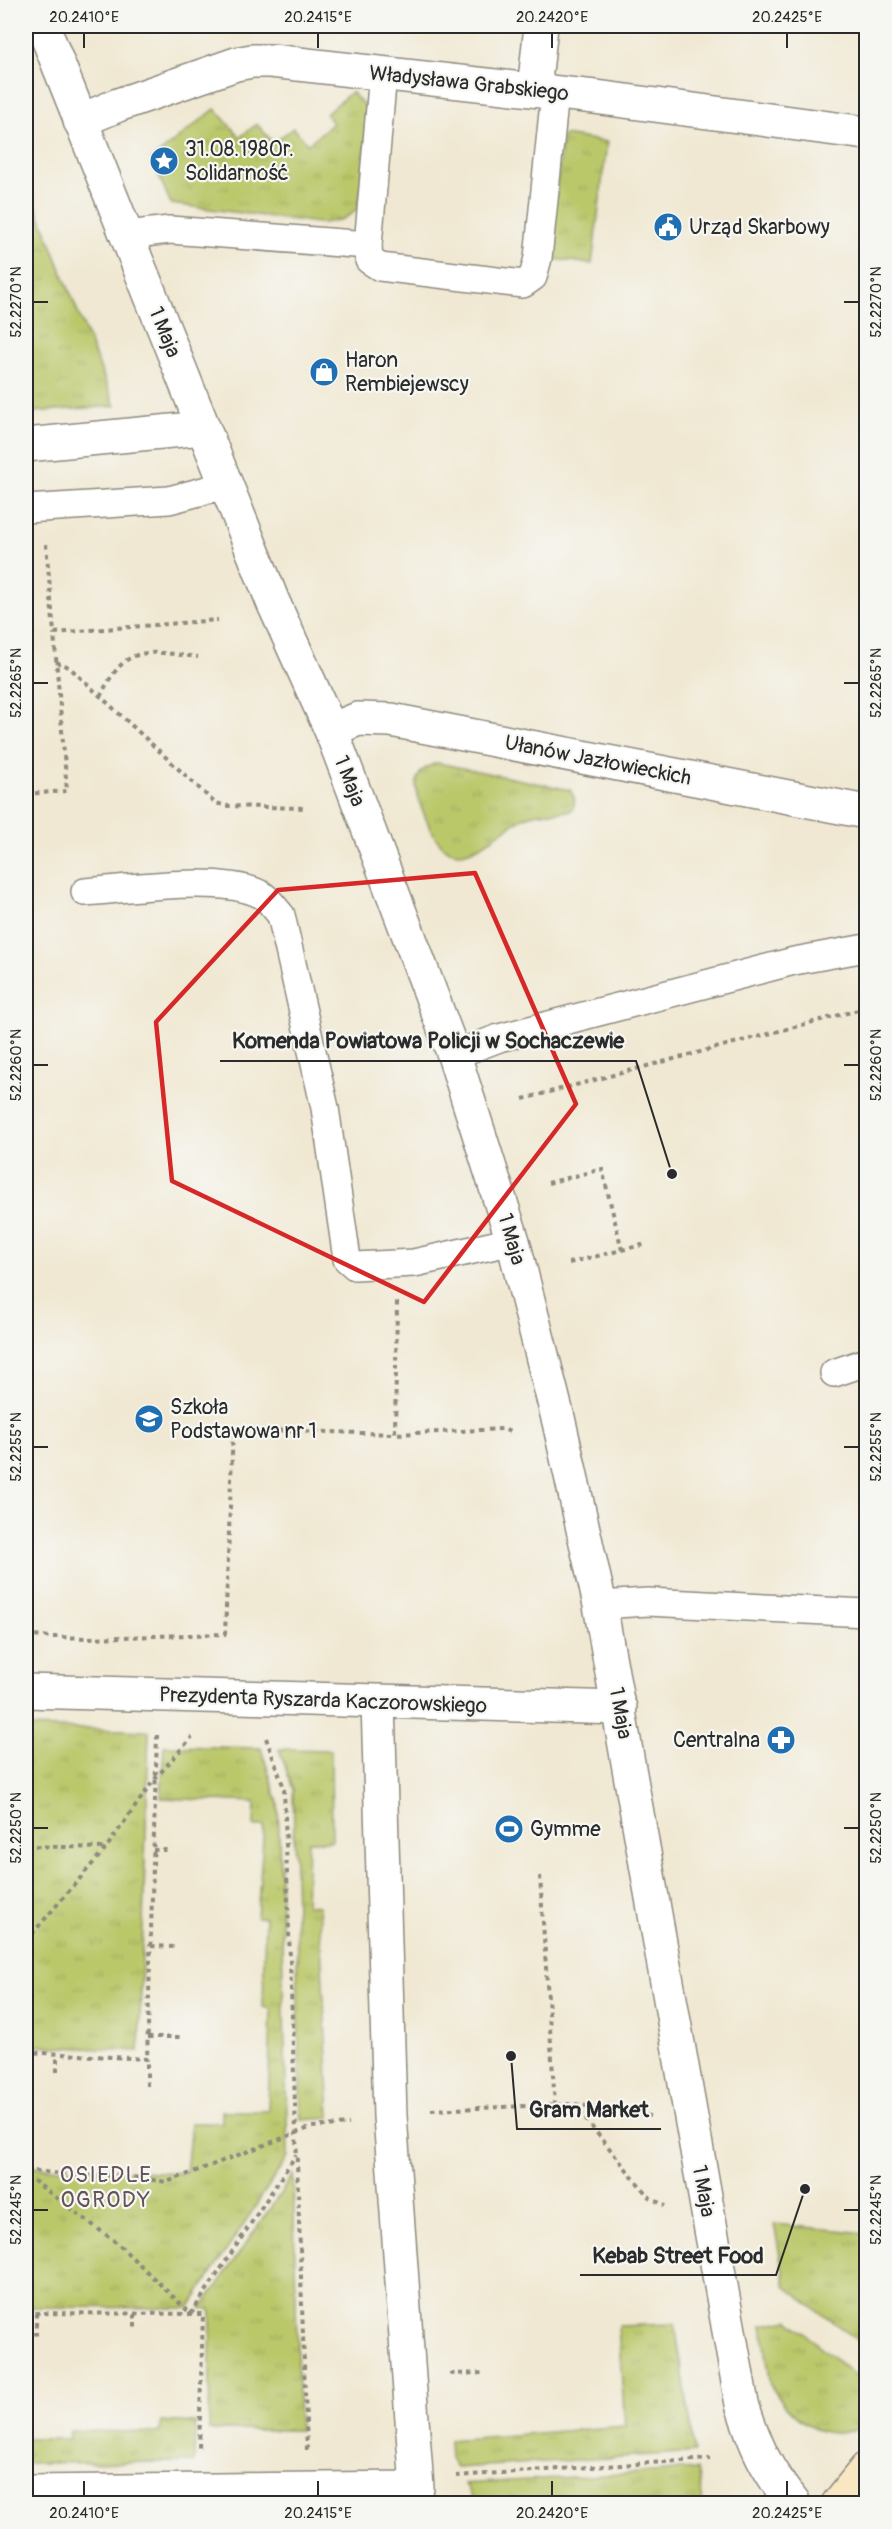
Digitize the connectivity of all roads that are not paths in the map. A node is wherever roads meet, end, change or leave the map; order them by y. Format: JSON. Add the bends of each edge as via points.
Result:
{"nodes":[{"id":1,"x":43,"y":26,"type":"edge"},
{"id":2,"x":541,"y":26,"type":"edge"},
{"id":3,"x":383,"y":73,"type":"junction"},
{"id":4,"x":545,"y":91,"type":"junction"},
{"id":5,"x":80,"y":121,"type":"junction"},
{"id":6,"x":867,"y":133,"type":"edge"},
{"id":7,"x":126,"y":235,"type":"junction"},
{"id":8,"x":368,"y":244,"type":"junction"},
{"id":9,"x":204,"y":429,"type":"junction"},
{"id":10,"x":26,"y":445,"type":"edge"},
{"id":11,"x":226,"y":485,"type":"junction"},
{"id":12,"x":34,"y":508,"type":"edge"},
{"id":13,"x":331,"y":730,"type":"junction"},
{"id":14,"x":867,"y":812,"type":"edge"},
{"id":15,"x":85,"y":892,"type":"dead end"},
{"id":16,"x":867,"y":948,"type":"edge"},
{"id":17,"x":454,"y":1055,"type":"junction"},
{"id":18,"x":513,"y":1241,"type":"junction"},
{"id":19,"x":867,"y":1362,"type":"edge"},
{"id":20,"x":834,"y":1372,"type":"dead end"},
{"id":21,"x":600,"y":1605,"type":"junction"},
{"id":22,"x":867,"y":1613,"type":"edge"},
{"id":23,"x":26,"y":1691,"type":"edge"},
{"id":24,"x":378,"y":1702,"type":"junction"},
{"id":25,"x":620,"y":1708,"type":"junction"},
{"id":26,"x":867,"y":2469,"type":"edge"},
{"id":27,"x":26,"y":2492,"type":"edge"},
{"id":28,"x":419,"y":2496,"type":"edge"},
{"id":29,"x":794,"y":2504,"type":"edge"},
{"id":30,"x":838,"y":2504,"type":"edge"}],
"edges":[{"from":1,"to":5,"type":"street","name":"1 Maja"},
{"from":2,"to":4,"type":"street"},
{"from":3,"to":4,"type":"street","name":"Władysława Grabskiego"},
{"from":3,"to":5,"type":"street","name":"Władysława Grabskiego","via":[[252,61]]},
{"from":3,"to":8,"type":"lane"},
{"from":4,"to":6,"type":"street","name":"Władysława Grabskiego"},
{"from":4,"to":8,"type":"lane","via":[[538,258],[532,277],[523,284],[380,267],[369,260]]},
{"from":5,"to":7,"type":"street","name":"1 Maja"},
{"from":7,"to":8,"type":"lane","via":[[170,230]]},
{"from":7,"to":9,"type":"street","name":"1 Maja"},
{"from":9,"to":10,"type":"street"},
{"from":9,"to":11,"type":"street","name":"1 Maja"},
{"from":11,"to":12,"type":"lane","via":[[169,500]]},
{"from":11,"to":13,"type":"street","name":"1 Maja","via":[[273,603]]},
{"from":13,"to":14,"type":"street","name":"Ułanów Jazłowieckich","via":[[358,719],[391,720]]},
{"from":13,"to":17,"type":"street","name":"1 Maja"},
{"from":15,"to":18,"type":"lane","via":[[240,886],[264,896],[281,915],[325,1108],[347,1259],[355,1266],[414,1263]]},
{"from":16,"to":17,"type":"lane","via":[[771,967],[499,1038]]},
{"from":17,"to":18,"type":"street","name":"1 Maja"},
{"from":18,"to":21,"type":"street","name":"1 Maja"},
{"from":19,"to":20,"type":"lane"},
{"from":21,"to":22,"type":"lane","via":[[648,1602]]},
{"from":21,"to":25,"type":"street","name":"1 Maja"},
{"from":23,"to":24,"type":"street","name":"Prezydenta Ryszarda Kaczorowskiego"},
{"from":24,"to":25,"type":"street","name":"Prezydenta Ryszarda Kaczorowskiego"},
{"from":24,"to":28,"type":"street","via":[[390,2116]]},
{"from":25,"to":29,"type":"street","name":"1 Maja","via":[[742,2404],[753,2440],[773,2479]]},
{"from":26,"to":30,"type":"main road"},
{"from":27,"to":28,"type":"street","via":[[309,2490]]}]}
